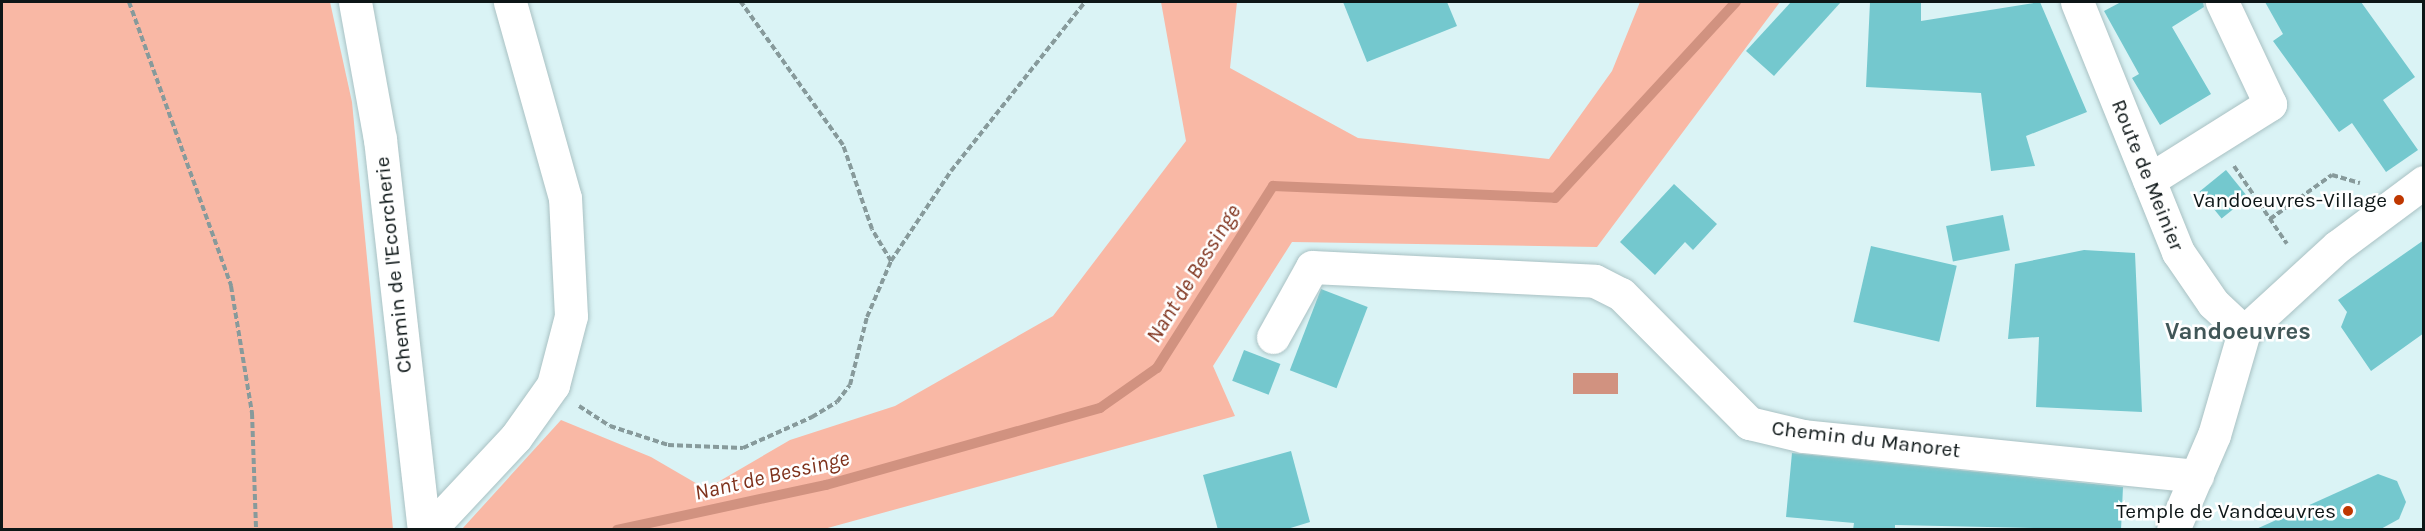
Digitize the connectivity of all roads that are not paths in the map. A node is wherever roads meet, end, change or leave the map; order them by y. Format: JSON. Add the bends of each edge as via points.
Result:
{"nodes":[{"id":1,"x":355,"y":2,"type":"edge"},
{"id":2,"x":510,"y":2,"type":"edge"},
{"id":3,"x":2077,"y":2,"type":"edge"},
{"id":4,"x":2222,"y":2,"type":"edge"},
{"id":5,"x":2149,"y":180,"type":"junction"},
{"id":6,"x":2424,"y":182,"type":"edge"},
{"id":7,"x":2244,"y":332,"type":"junction"},
{"id":8,"x":1273,"y":337,"type":"dead end"},
{"id":9,"x":2197,"y":476,"type":"junction"},
{"id":10,"x":424,"y":530,"type":"edge"},
{"id":11,"x":429,"y":530,"type":"edge"},
{"id":12,"x":2173,"y":530,"type":"edge"}],
"edges":[{"from":1,"to":10,"type":"street","name":"Chemin de l'Ecorcherie","via":[[380,139]]},
{"from":2,"to":11,"type":"street","via":[[565,198],[572,258],[571,316],[553,386],[516,437]]},
{"from":3,"to":5,"type":"street","name":"Route de Meinier"},
{"from":4,"to":5,"type":"street","via":[[2270,104]]},
{"from":5,"to":7,"type":"street","name":"Route de Meinier","via":[[2186,266],[2213,303]]},
{"from":6,"to":7,"type":"street","via":[[2338,246]]},
{"from":7,"to":9,"type":"street"},
{"from":8,"to":9,"type":"street","name":"Chemin du Manoret","via":[[1312,267],[1573,278],[1621,294],[1749,423],[1803,436]]},
{"from":9,"to":12,"type":"street"}]}
